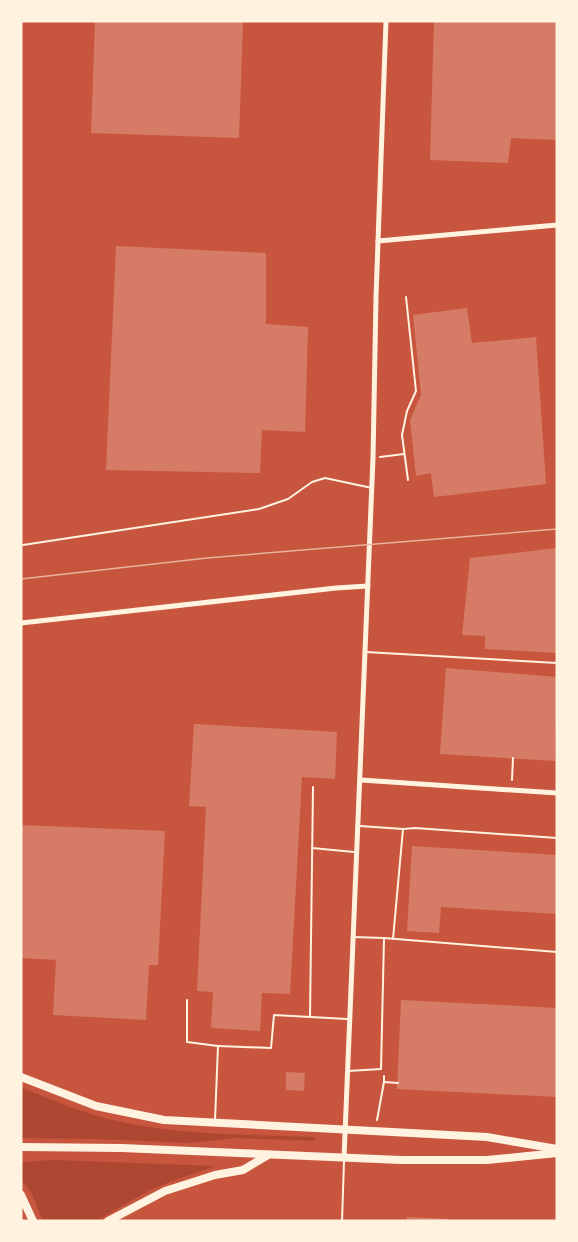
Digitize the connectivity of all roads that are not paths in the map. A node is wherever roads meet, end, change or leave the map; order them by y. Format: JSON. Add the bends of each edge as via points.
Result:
{"nodes":[{"id":1,"x":386,"y":21,"type":"edge"},
{"id":2,"x":557,"y":225,"type":"edge"},
{"id":3,"x":378,"y":241,"type":"junction"},
{"id":4,"x":372,"y":488,"type":"junction"},
{"id":5,"x":23,"y":545,"type":"dead end"},
{"id":6,"x":368,"y":586,"type":"junction"},
{"id":7,"x":21,"y":622,"type":"edge"},
{"id":8,"x":366,"y":652,"type":"junction"},
{"id":9,"x":557,"y":663,"type":"edge"},
{"id":10,"x":361,"y":780,"type":"junction"},
{"id":11,"x":313,"y":787,"type":"dead end"},
{"id":12,"x":557,"y":793,"type":"edge"},
{"id":13,"x":358,"y":825,"type":"junction"},
{"id":14,"x":403,"y":829,"type":"junction"},
{"id":15,"x":557,"y":838,"type":"edge"},
{"id":16,"x":312,"y":848,"type":"junction"},
{"id":17,"x":357,"y":852,"type":"junction"},
{"id":18,"x":353,"y":937,"type":"junction"},
{"id":19,"x":384,"y":938,"type":"junction"},
{"id":20,"x":393,"y":939,"type":"junction"},
{"id":21,"x":557,"y":952,"type":"edge"},
{"id":22,"x":187,"y":1000,"type":"dead end"},
{"id":23,"x":310,"y":1016,"type":"junction"},
{"id":24,"x":350,"y":1020,"type":"junction"},
{"id":25,"x":218,"y":1046,"type":"junction"},
{"id":26,"x":348,"y":1071,"type":"junction"},
{"id":27,"x":21,"y":1077,"type":"edge"},
{"id":28,"x":215,"y":1123,"type":"junction"},
{"id":29,"x":346,"y":1129,"type":"junction"},
{"id":30,"x":21,"y":1147,"type":"edge"},
{"id":31,"x":557,"y":1151,"type":"edge"},
{"id":32,"x":268,"y":1155,"type":"junction"},
{"id":33,"x":344,"y":1158,"type":"junction"},
{"id":34,"x":21,"y":1195,"type":"edge"},
{"id":35,"x":33,"y":1221,"type":"edge"},
{"id":36,"x":108,"y":1221,"type":"edge"},
{"id":37,"x":342,"y":1221,"type":"edge"}],
"edges":[{"from":1,"to":3,"type":"street"},
{"from":2,"to":3,"type":"street"},
{"from":3,"to":4,"type":"street"},
{"from":4,"to":5,"type":"lane","via":[[324,478],[288,499],[259,509]]},
{"from":4,"to":6,"type":"street"},
{"from":6,"to":7,"type":"street"},
{"from":6,"to":8,"type":"street"},
{"from":8,"to":9,"type":"lane"},
{"from":8,"to":10,"type":"street"},
{"from":10,"to":12,"type":"street"},
{"from":10,"to":13,"type":"street"},
{"from":11,"to":16,"type":"lane"},
{"from":13,"to":14,"type":"lane"},
{"from":13,"to":17,"type":"street"},
{"from":14,"to":15,"type":"lane"},
{"from":14,"to":20,"type":"lane"},
{"from":16,"to":17,"type":"lane"},
{"from":16,"to":23,"type":"lane"},
{"from":17,"to":18,"type":"street"},
{"from":18,"to":19,"type":"lane"},
{"from":18,"to":24,"type":"street"},
{"from":19,"to":20,"type":"lane"},
{"from":19,"to":26,"type":"lane","via":[[381,1069]]},
{"from":20,"to":21,"type":"lane"},
{"from":22,"to":25,"type":"lane","via":[[187,1042]]},
{"from":23,"to":24,"type":"lane"},
{"from":23,"to":25,"type":"lane","via":[[274,1015],[271,1048]]},
{"from":24,"to":26,"type":"street"},
{"from":25,"to":28,"type":"lane"},
{"from":26,"to":29,"type":"street"},
{"from":27,"to":28,"type":"main road","via":[[113,1110],[164,1120]]},
{"from":28,"to":29,"type":"main road"},
{"from":29,"to":31,"type":"main road","via":[[488,1137]]},
{"from":29,"to":33,"type":"street"},
{"from":30,"to":32,"type":"main road"},
{"from":31,"to":33,"type":"main road","via":[[487,1160]]},
{"from":32,"to":33,"type":"main road"},
{"from":32,"to":36,"type":"main road","via":[[243,1170],[165,1191]]},
{"from":33,"to":37,"type":"lane"},
{"from":34,"to":35,"type":"main road"}]}
